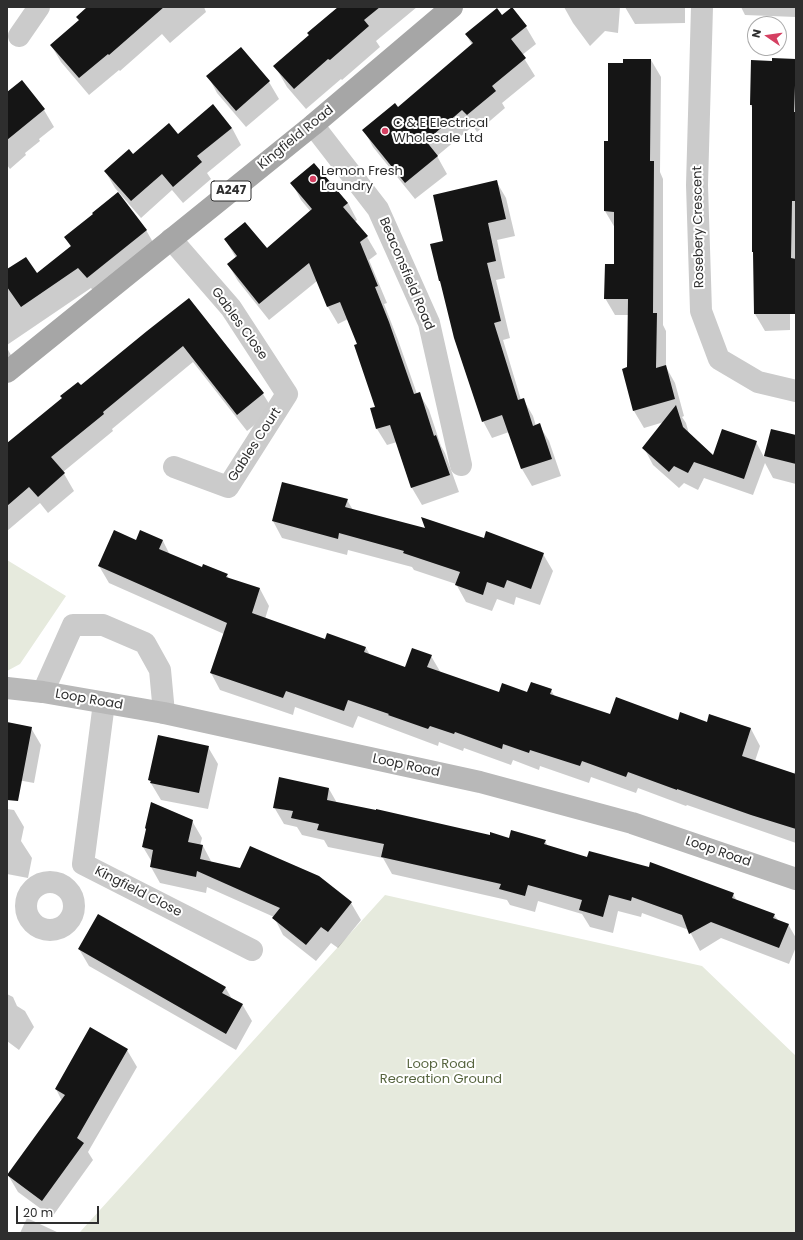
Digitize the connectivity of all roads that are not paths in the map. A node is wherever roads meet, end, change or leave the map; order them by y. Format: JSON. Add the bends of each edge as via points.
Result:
{"nodes":[{"id":1,"x":39,"y":7,"type":"edge"},
{"id":2,"x":452,"y":7,"type":"edge"},
{"id":3,"x":702,"y":7,"type":"edge"},
{"id":4,"x":19,"y":36,"type":"dead end"},
{"id":5,"x":313,"y":125,"type":"junction"},
{"id":6,"x":171,"y":239,"type":"junction"},
{"id":7,"x":7,"y":372,"type":"edge"},
{"id":8,"x":796,"y":391,"type":"edge"},
{"id":9,"x":287,"y":394,"type":"joint"},
{"id":10,"x":461,"y":465,"type":"dead end"},
{"id":11,"x":174,"y":467,"type":"dead end"},
{"id":12,"x":7,"y":688,"type":"edge"},
{"id":13,"x":43,"y":692,"type":"junction"},
{"id":14,"x":104,"y":703,"type":"junction"},
{"id":15,"x":164,"y":713,"type":"junction"},
{"id":16,"x":83,"y":864,"type":"junction"},
{"id":17,"x":796,"y":880,"type":"edge"},
{"id":18,"x":68,"y":889,"type":"dead end"},
{"id":19,"x":252,"y":950,"type":"dead end"}],
"edges":[{"from":1,"to":4,"type":"street"},
{"from":2,"to":5,"type":"main road","name":"Kingfield Road","number":"A247"},
{"from":3,"to":8,"type":"street","name":"Rosebery Crescent","via":[[697,185],[702,311],[719,359],[758,382]]},
{"from":5,"to":6,"type":"main road","name":"Kingfield Road","number":"A247"},
{"from":5,"to":10,"type":"street","name":"Beaconsfield Road","via":[[378,209],[429,322]]},
{"from":6,"to":7,"type":"main road","name":"Kingfield Road","number":"A247"},
{"from":6,"to":9,"type":"street","name":"Gables Close","via":[[231,308]]},
{"from":9,"to":11,"type":"street","name":"Gables Court","via":[[228,487]]},
{"from":12,"to":13,"type":"main road","name":"Loop Road"},
{"from":13,"to":14,"type":"main road","name":"Loop Road"},
{"from":13,"to":15,"type":"street","via":[[73,625],[103,625],[145,643],[160,670]]},
{"from":14,"to":15,"type":"main road","name":"Loop Road"},
{"from":14,"to":16,"type":"street","name":"Kingfield Close"},
{"from":15,"to":17,"type":"main road","name":"Loop Road","via":[[480,782],[632,823]]},
{"from":16,"to":18,"type":"street"},
{"from":16,"to":19,"type":"street","name":"Kingfield Close"}]}
